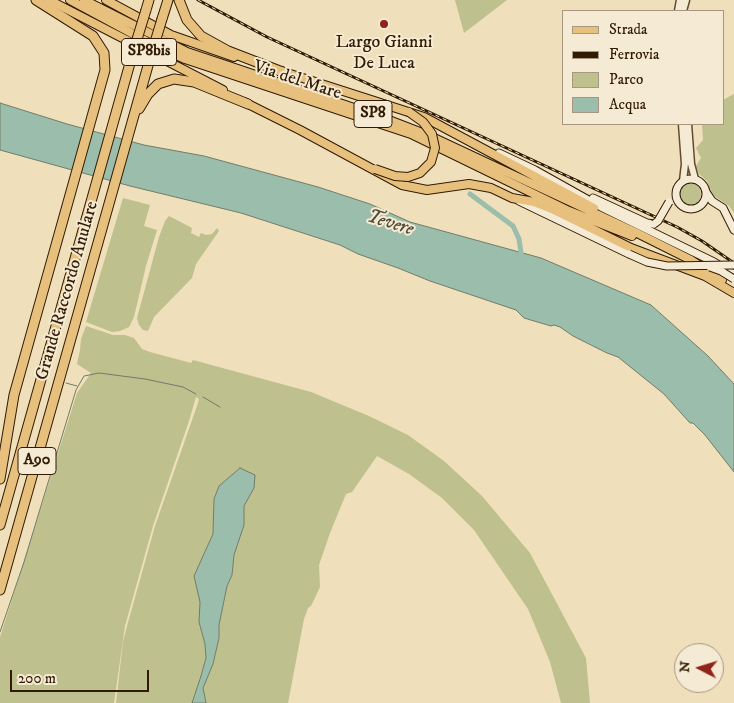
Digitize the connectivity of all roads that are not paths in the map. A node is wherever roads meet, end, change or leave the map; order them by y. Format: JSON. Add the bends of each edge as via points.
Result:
{"nodes":[{"id":1,"x":36,"y":0,"type":"edge"},
{"id":2,"x":49,"y":0,"type":"edge"},
{"id":3,"x":70,"y":0,"type":"edge"},
{"id":4,"x":84,"y":0,"type":"edge"},
{"id":5,"x":106,"y":0,"type":"edge"},
{"id":6,"x":149,"y":0,"type":"edge"},
{"id":7,"x":168,"y":0,"type":"edge"},
{"id":8,"x":179,"y":0,"type":"edge"},
{"id":9,"x":285,"y":73,"type":"junction"},
{"id":10,"x":248,"y":104,"type":"junction"},
{"id":11,"x":409,"y":112,"type":"junction"},
{"id":12,"x":682,"y":125,"type":"edge"},
{"id":13,"x":688,"y":125,"type":"edge"},
{"id":14,"x":130,"y":130,"type":"junction"},
{"id":15,"x":462,"y":137,"type":"junction"},
{"id":16,"x":375,"y":169,"type":"junction"},
{"id":17,"x":695,"y":179,"type":"junction"},
{"id":18,"x":683,"y":181,"type":"junction"},
{"id":19,"x":566,"y":186,"type":"junction"},
{"id":20,"x":706,"y":192,"type":"junction"},
{"id":21,"x":676,"y":197,"type":"junction"},
{"id":22,"x":512,"y":198,"type":"junction"},
{"id":23,"x":734,"y":230,"type":"edge"},
{"id":24,"x":635,"y":232,"type":"junction"},
{"id":25,"x":656,"y":244,"type":"junction"},
{"id":26,"x":697,"y":265,"type":"junction"},
{"id":27,"x":734,"y":265,"type":"edge"},
{"id":28,"x":734,"y":274,"type":"edge"},
{"id":29,"x":734,"y":279,"type":"edge"},
{"id":30,"x":734,"y":291,"type":"edge"},
{"id":31,"x":0,"y":479,"type":"edge"},
{"id":32,"x":0,"y":525,"type":"edge"},
{"id":33,"x":0,"y":590,"type":"edge"}],
"edges":[{"from":1,"to":31,"type":"highway","via":[[93,36],[104,53],[104,74],[14,394]]},
{"from":2,"to":10,"type":"main road","number":"SP8bis"},
{"from":3,"to":25,"type":"main road","name":"Via del Mare","number":"SP8","via":[[185,59],[410,134],[574,213]]},
{"from":4,"to":24,"type":"main road","name":"Via del Mare","number":"SP8","via":[[187,52],[424,133]]},
{"from":5,"to":9,"type":"main road","number":"SP8bis","via":[[176,38]]},
{"from":6,"to":32,"type":"highway","name":"Grande Raccordo Anulare","number":"A90","bridge":true},
{"from":7,"to":14,"type":"highway","name":"Grande Raccordo Anulare","number":"A90","bridge":true},
{"from":8,"to":9,"type":"highway","via":[[186,20],[201,36]]},
{"from":9,"to":11,"type":"main road","number":"SP8bis"},
{"from":10,"to":14,"type":"highway","via":[[187,80],[169,79],[156,86],[140,106]]},
{"from":10,"to":16,"type":"main road","number":"SP8bis"},
{"from":11,"to":15,"type":"main road","number":"SP8bis","bridge":true},
{"from":11,"to":16,"type":"main road","bridge":true,"via":[[432,134],[435,148],[431,162],[420,173],[408,177]]},
{"from":12,"to":18,"type":"street"},
{"from":13,"to":17,"type":"street"},
{"from":14,"to":33,"type":"highway","name":"Grande Raccordo Anulare","number":"A90"},
{"from":15,"to":19,"type":"main road","number":"SP8bis"},
{"from":15,"to":24,"type":"main road"},
{"from":16,"to":22,"type":"main road","number":"SP8bis","bridge":true,"via":[[413,188],[434,190],[475,185]]},
{"from":17,"to":18,"type":"main road"},
{"from":17,"to":20,"type":"main road"},
{"from":18,"to":21,"type":"main road","via":[[676,188]]},
{"from":19,"to":21,"type":"main road","bridge":true,"via":[[647,224],[658,221],[669,202]]},
{"from":19,"to":28,"type":"main road","number":"SP8bis"},
{"from":20,"to":21,"type":"main road","via":[[702,204],[693,209],[681,206]]},
{"from":20,"to":23,"type":"main road","via":[[721,206]]},
{"from":22,"to":26,"type":"main road","number":"SP8bis","bridge":true,"via":[[647,262],[667,266]]},
{"from":22,"to":30,"type":"main road","via":[[542,205],[638,251]]},
{"from":24,"to":25,"type":"main road","name":"Via del Mare","number":"SP8"},
{"from":25,"to":30,"type":"main road","name":"Via del Mare","number":"SP8","via":[[696,263]]},
{"from":26,"to":27,"type":"main road","bridge":true},
{"from":26,"to":29,"type":"main road","number":"SP8bis","bridge":true,"via":[[716,269]]}]}
